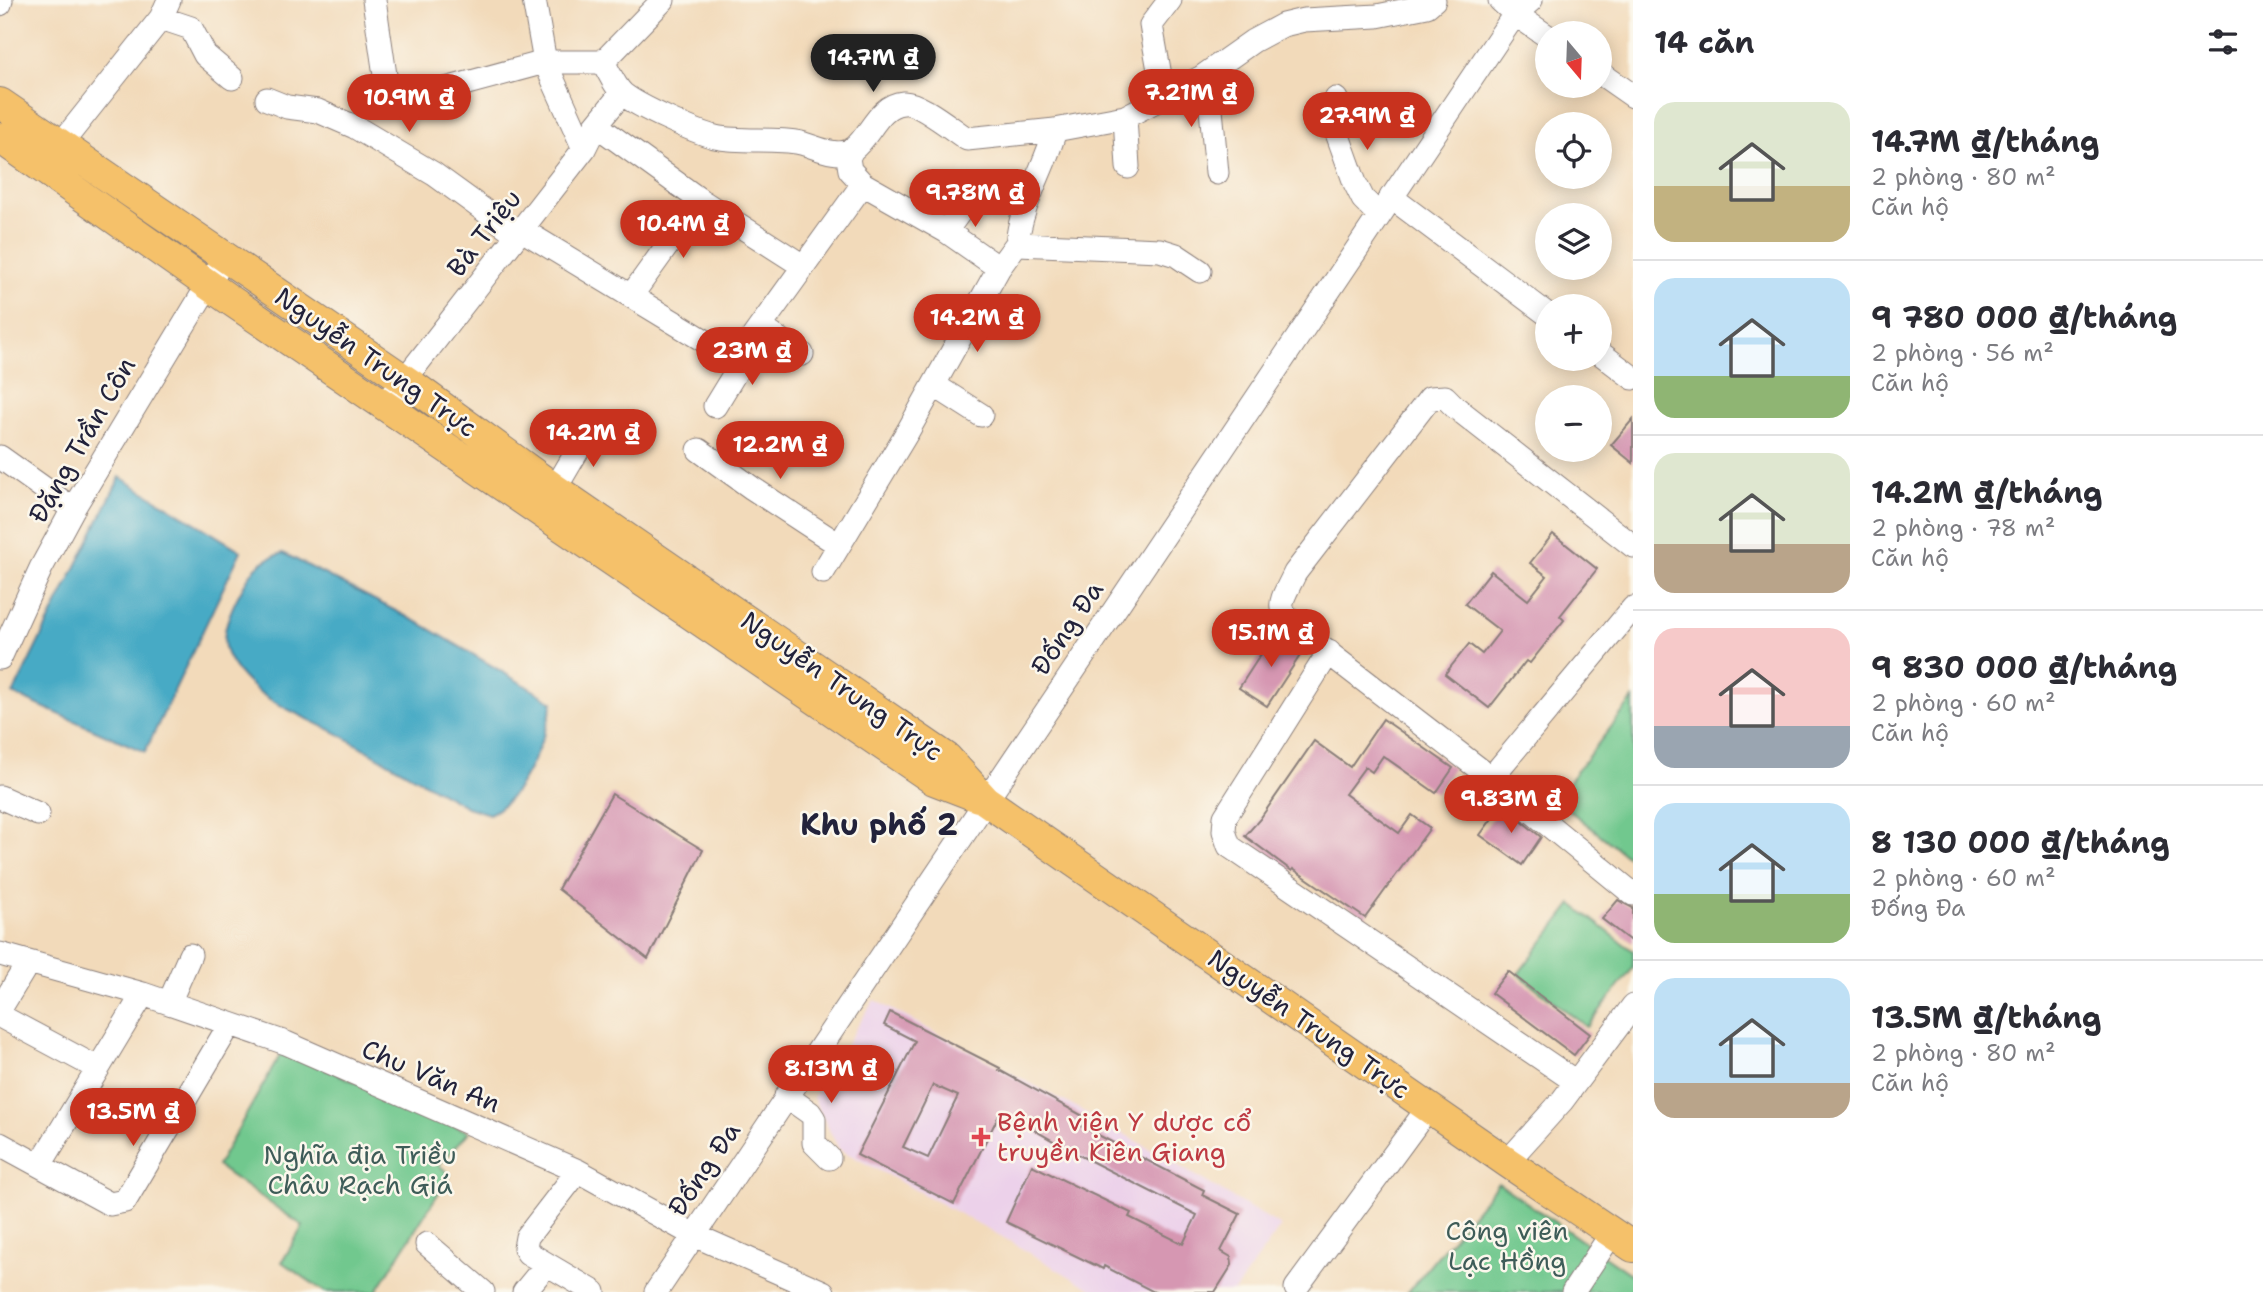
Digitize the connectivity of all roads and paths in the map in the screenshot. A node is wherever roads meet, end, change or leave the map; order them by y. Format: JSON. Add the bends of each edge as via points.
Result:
{"nodes":[{"id":1,"x":189,"y":0,"type":"edge"},
{"id":2,"x":374,"y":0,"type":"edge"},
{"id":3,"x":534,"y":0,"type":"edge"},
{"id":4,"x":663,"y":0,"type":"edge"},
{"id":5,"x":1170,"y":0,"type":"edge"},
{"id":6,"x":1434,"y":0,"type":"edge"},
{"id":7,"x":1515,"y":5,"type":"edge"},
{"id":8,"x":165,"y":9,"type":"edge"},
{"id":9,"x":1535,"y":24,"type":"edge"},
{"id":10,"x":545,"y":62,"type":"junction"},
{"id":11,"x":603,"y":62,"type":"junction"},
{"id":12,"x":1202,"y":77,"type":"junction"},
{"id":13,"x":232,"y":78,"type":"dead end"},
{"id":14,"x":1612,"y":81,"type":"edge"},
{"id":15,"x":622,"y":93,"type":"junction"},
{"id":16,"x":1633,"y":96,"type":"edge"},
{"id":17,"x":1164,"y":98,"type":"junction"},
{"id":18,"x":267,"y":99,"type":"dead end"},
{"id":19,"x":1336,"y":99,"type":"dead end"},
{"id":20,"x":0,"y":103,"type":"edge"},
{"id":21,"x":1125,"y":117,"type":"junction"},
{"id":22,"x":596,"y":125,"type":"junction"},
{"id":23,"x":1055,"y":131,"type":"junction"},
{"id":24,"x":0,"y":138,"type":"edge"},
{"id":25,"x":61,"y":144,"type":"junction"},
{"id":26,"x":584,"y":149,"type":"junction"},
{"id":27,"x":852,"y":150,"type":"junction"},
{"id":28,"x":1128,"y":167,"type":"dead end"},
{"id":29,"x":1217,"y":173,"type":"dead end"},
{"id":30,"x":863,"y":184,"type":"junction"},
{"id":31,"x":700,"y":200,"type":"junction"},
{"id":32,"x":967,"y":202,"type":"dead end"},
{"id":33,"x":1385,"y":206,"type":"junction"},
{"id":34,"x":946,"y":231,"type":"junction"},
{"id":35,"x":520,"y":233,"type":"junction"},
{"id":36,"x":1017,"y":245,"type":"junction"},
{"id":37,"x":225,"y":257,"type":"junction"},
{"id":38,"x":803,"y":266,"type":"junction"},
{"id":39,"x":999,"y":268,"type":"junction"},
{"id":40,"x":1200,"y":271,"type":"dead end"},
{"id":41,"x":209,"y":285,"type":"junction"},
{"id":42,"x":631,"y":296,"type":"junction"},
{"id":43,"x":1535,"y":306,"type":"edge"},
{"id":44,"x":760,"y":327,"type":"junction"},
{"id":45,"x":740,"y":350,"type":"junction"},
{"id":46,"x":802,"y":354,"type":"dead end"},
{"id":47,"x":1612,"y":362,"type":"edge"},
{"id":48,"x":1633,"y":378,"type":"edge"},
{"id":49,"x":404,"y":380,"type":"junction"},
{"id":50,"x":934,"y":385,"type":"junction"},
{"id":51,"x":386,"y":405,"type":"junction"},
{"id":52,"x":715,"y":406,"type":"dead end"},
{"id":53,"x":981,"y":415,"type":"dead end"},
{"id":54,"x":593,"y":426,"type":"dead end"},
{"id":55,"x":699,"y":450,"type":"dead end"},
{"id":56,"x":0,"y":457,"type":"edge"},
{"id":57,"x":555,"y":489,"type":"junction"},
{"id":58,"x":73,"y":509,"type":"junction"},
{"id":59,"x":839,"y":545,"type":"junction"},
{"id":60,"x":1633,"y":546,"type":"edge"},
{"id":61,"x":823,"y":572,"type":"dead end"},
{"id":62,"x":1633,"y":608,"type":"edge"},
{"id":63,"x":1329,"y":652,"type":"junction"},
{"id":64,"x":0,"y":658,"type":"edge"},
{"id":65,"x":1491,"y":778,"type":"junction"},
{"id":66,"x":0,"y":797,"type":"edge"},
{"id":67,"x":985,"y":800,"type":"junction"},
{"id":68,"x":38,"y":814,"type":"dead end"},
{"id":69,"x":1633,"y":894,"type":"edge"},
{"id":70,"x":0,"y":954,"type":"edge"},
{"id":71,"x":190,"y":955,"type":"dead end"},
{"id":72,"x":28,"y":963,"type":"junction"},
{"id":73,"x":143,"y":994,"type":"junction"},
{"id":74,"x":169,"y":1003,"type":"junction"},
{"id":75,"x":1633,"y":1006,"type":"edge"},
{"id":76,"x":0,"y":1009,"type":"edge"},
{"id":77,"x":0,"y":1016,"type":"edge"},
{"id":78,"x":230,"y":1024,"type":"junction"},
{"id":79,"x":97,"y":1068,"type":"junction"},
{"id":80,"x":1576,"y":1082,"type":"junction"},
{"id":81,"x":786,"y":1096,"type":"junction"},
{"id":82,"x":1428,"y":1108,"type":"junction"},
{"id":83,"x":0,"y":1144,"type":"edge"},
{"id":84,"x":829,"y":1158,"type":"dead end"},
{"id":85,"x":1507,"y":1162,"type":"junction"},
{"id":86,"x":40,"y":1165,"type":"junction"},
{"id":87,"x":578,"y":1171,"type":"junction"},
{"id":88,"x":694,"y":1235,"type":"junction"},
{"id":89,"x":1622,"y":1240,"type":"edge"},
{"id":90,"x":427,"y":1244,"type":"dead end"},
{"id":91,"x":547,"y":1264,"type":"junction"},
{"id":92,"x":1296,"y":1288,"type":"dead end"},
{"id":93,"x":483,"y":1292,"type":"edge"},
{"id":94,"x":524,"y":1292,"type":"edge"},
{"id":95,"x":594,"y":1292,"type":"edge"},
{"id":96,"x":656,"y":1292,"type":"edge"},
{"id":97,"x":823,"y":1292,"type":"edge"},
{"id":98,"x":1573,"y":1292,"type":"edge"}],
"edges":[{"from":1,"to":8,"type":"street"},
{"from":2,"to":10,"type":"street","via":[[386,82],[400,96],[438,91]]},
{"from":3,"to":10,"type":"street"},
{"from":4,"to":11,"type":"street"},
{"from":5,"to":17,"type":"street","via":[[1151,25]]},
{"from":6,"to":12,"type":"street","via":[[1427,6],[1377,16],[1283,25]]},
{"from":7,"to":9,"type":"street"},
{"from":7,"to":33,"type":"street","name":"Đống Đa"},
{"from":8,"to":13,"type":"street","via":[[191,28],[205,55]]},
{"from":8,"to":25,"type":"street"},
{"from":10,"to":11,"type":"street"},
{"from":10,"to":26,"type":"street"},
{"from":11,"to":15,"type":"street"},
{"from":12,"to":17,"type":"street"},
{"from":12,"to":29,"type":"street","via":[[1210,99]]},
{"from":14,"to":16,"type":"street"},
{"from":15,"to":22,"type":"street","name":"Bà Triệu"},
{"from":15,"to":27,"type":"street","via":[[716,137],[800,143],[836,153]]},
{"from":17,"to":21,"type":"street"},
{"from":18,"to":35,"type":"street","via":[[318,111],[355,127]]},
{"from":19,"to":33,"type":"street","via":[[1337,133],[1355,183],[1363,199]]},
{"from":20,"to":25,"type":"main road","name":"Nguyễn Trung Trực"},
{"from":21,"to":23,"type":"street"},
{"from":21,"to":28,"type":"street"},
{"from":22,"to":26,"type":"street","name":"Bà Triệu"},
{"from":22,"to":31,"type":"street"},
{"from":23,"to":27,"type":"street","via":[[967,139],[910,103],[902,103],[878,118]]},
{"from":23,"to":36,"type":"street","via":[[1018,230]]},
{"from":24,"to":41,"type":"main road","name":"Nguyễn Trung Trực"},
{"from":25,"to":37,"type":"main road","name":"Nguyễn Trung Trực"},
{"from":26,"to":35,"type":"street","name":"Bà Triệu"},
{"from":27,"to":30,"type":"street","via":[[850,170]]},
{"from":30,"to":34,"type":"street"},
{"from":30,"to":38,"type":"street"},
{"from":31,"to":38,"type":"street"},
{"from":31,"to":42,"type":"street"},
{"from":32,"to":34,"type":"street"},
{"from":33,"to":43,"type":"street"},
{"from":33,"to":67,"type":"street","name":"Đống Đa"},
{"from":34,"to":39,"type":"street"},
{"from":35,"to":42,"type":"street"},
{"from":35,"to":49,"type":"street","name":"Bà Triệu"},
{"from":36,"to":39,"type":"street"},
{"from":36,"to":40,"type":"street","via":[[1160,250]]},
{"from":37,"to":41,"type":"street","name":"Đặng Trần Côn"},
{"from":37,"to":49,"type":"main road","name":"Nguyễn Trung Trực"},
{"from":38,"to":44,"type":"street"},
{"from":39,"to":50,"type":"street"},
{"from":41,"to":51,"type":"main road","name":"Nguyễn Trung Trực"},
{"from":41,"to":58,"type":"street","name":"Đặng Trần Côn"},
{"from":42,"to":45,"type":"street","via":[[723,352]]},
{"from":44,"to":45,"type":"street"},
{"from":44,"to":46,"type":"street"},
{"from":45,"to":52,"type":"street","via":[[737,370]]},
{"from":47,"to":48,"type":"street"},
{"from":49,"to":51,"type":"street","name":"Bà Triệu"},
{"from":49,"to":57,"type":"main road","name":"Nguyễn Trung Trực"},
{"from":50,"to":53,"type":"street"},
{"from":50,"to":59,"type":"street"},
{"from":51,"to":67,"type":"main road","name":"Nguyễn Trung Trực","via":[[933,780]]},
{"from":54,"to":57,"type":"street"},
{"from":55,"to":59,"type":"street"},
{"from":56,"to":58,"type":"street"},
{"from":57,"to":67,"type":"main road","name":"Nguyễn Trung Trực","via":[[947,758]]},
{"from":58,"to":64,"type":"street","name":"Đặng Trần Côn"},
{"from":59,"to":61,"type":"street"},
{"from":60,"to":63,"type":"street","via":[[1445,397],[1430,398],[1295,573],[1282,602],[1283,614]]},
{"from":62,"to":65,"type":"street"},
{"from":63,"to":65,"type":"street"},
{"from":63,"to":80,"type":"street","via":[[1225,817],[1229,846]]},
{"from":65,"to":69,"type":"street"},
{"from":66,"to":68,"type":"street"},
{"from":67,"to":81,"type":"street","name":"Đống Đa"},
{"from":67,"to":82,"type":"main road","name":"Nguyễn Trung Trực"},
{"from":70,"to":72,"type":"street","name":"Chu Văn An"},
{"from":71,"to":74,"type":"street"},
{"from":72,"to":73,"type":"street","name":"Chu Văn An"},
{"from":72,"to":76,"type":"street"},
{"from":73,"to":74,"type":"street","name":"Chu Văn An"},
{"from":73,"to":79,"type":"street"},
{"from":74,"to":78,"type":"street","name":"Chu Văn An"},
{"from":75,"to":80,"type":"street"},
{"from":77,"to":79,"type":"street"},
{"from":78,"to":86,"type":"street","via":[[125,1201],[110,1204]]},
{"from":78,"to":87,"type":"street","name":"Chu Văn An","via":[[298,1048]]},
{"from":79,"to":86,"type":"street"},
{"from":80,"to":85,"type":"street"},
{"from":81,"to":84,"type":"street","via":[[810,1113],[816,1125],[814,1143]]},
{"from":81,"to":88,"type":"street","name":"Đống Đa"},
{"from":82,"to":85,"type":"main road","name":"Nguyễn Trung Trực"},
{"from":82,"to":92,"type":"street"},
{"from":83,"to":86,"type":"street"},
{"from":85,"to":89,"type":"main road","name":"Nguyễn Trung Trực"},
{"from":87,"to":88,"type":"street","name":"Chu Văn An"},
{"from":87,"to":91,"type":"street","via":[[527,1237],[525,1248]]},
{"from":88,"to":96,"type":"street","name":"Đống Đa"},
{"from":88,"to":97,"type":"street","name":"Chu Văn An"},
{"from":89,"to":98,"type":"street"},
{"from":90,"to":93,"type":"street"},
{"from":91,"to":94,"type":"street"},
{"from":91,"to":95,"type":"street"}]}
